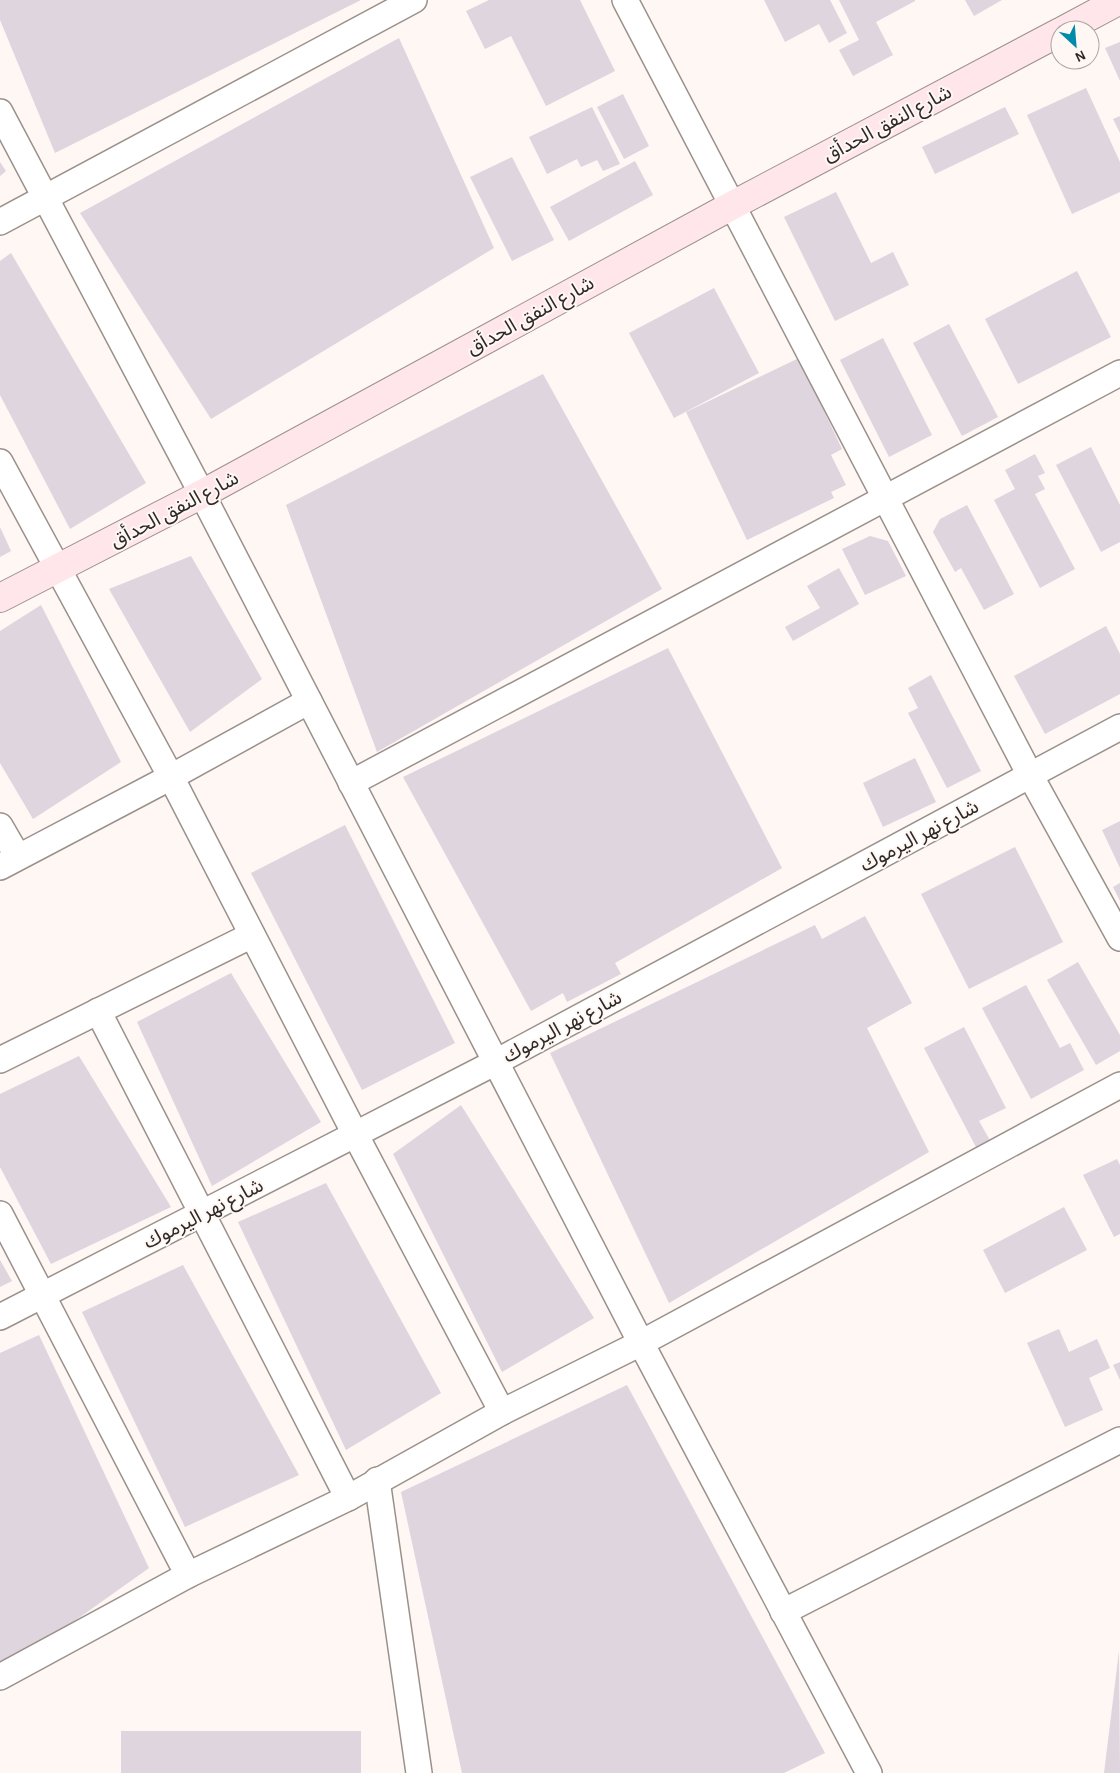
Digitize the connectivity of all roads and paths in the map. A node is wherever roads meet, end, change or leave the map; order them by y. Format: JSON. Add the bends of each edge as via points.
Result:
{"nodes":[{"id":1,"x":414,"y":0,"type":"edge"},
{"id":2,"x":624,"y":0,"type":"edge"},
{"id":3,"x":1120,"y":0,"type":"edge"},
{"id":4,"x":1083,"y":20,"type":"edge"},
{"id":5,"x":1050,"y":37,"type":"edge"},
{"id":6,"x":0,"y":112,"type":"edge"},
{"id":7,"x":46,"y":198,"type":"junction"},
{"id":8,"x":733,"y":204,"type":"junction"},
{"id":9,"x":0,"y":222,"type":"edge"},
{"id":10,"x":1120,"y":374,"type":"edge"},
{"id":11,"x":0,"y":462,"type":"edge"},
{"id":12,"x":202,"y":494,"type":"junction"},
{"id":13,"x":886,"y":497,"type":"junction"},
{"id":14,"x":58,"y":570,"type":"junction"},
{"id":15,"x":0,"y":598,"type":"edge"},
{"id":16,"x":309,"y":701,"type":"junction"},
{"id":17,"x":1120,"y":727,"type":"edge"},
{"id":18,"x":1030,"y":775,"type":"junction"},
{"id":19,"x":171,"y":778,"type":"junction"},
{"id":20,"x":351,"y":783,"type":"junction"},
{"id":21,"x":0,"y":826,"type":"edge"},
{"id":22,"x":9,"y":862,"type":"edge"},
{"id":23,"x":252,"y":935,"type":"junction"},
{"id":24,"x":1120,"y":938,"type":"edge"},
{"id":25,"x":98,"y":1011,"type":"junction"},
{"id":26,"x":0,"y":1060,"type":"edge"},
{"id":27,"x":496,"y":1062,"type":"junction"},
{"id":28,"x":1120,"y":1085,"type":"edge"},
{"id":29,"x":355,"y":1134,"type":"junction"},
{"id":30,"x":202,"y":1213,"type":"junction"},
{"id":31,"x":0,"y":1214,"type":"edge"},
{"id":32,"x":43,"y":1294,"type":"junction"},
{"id":33,"x":0,"y":1317,"type":"edge"},
{"id":34,"x":641,"y":1343,"type":"junction"},
{"id":35,"x":502,"y":1412,"type":"junction"},
{"id":36,"x":1120,"y":1440,"type":"edge"},
{"id":37,"x":377,"y":1480,"type":"junction"},
{"id":38,"x":348,"y":1498,"type":"junction"},
{"id":39,"x":188,"y":1575,"type":"junction"},
{"id":40,"x":783,"y":1612,"type":"junction"},
{"id":41,"x":0,"y":1677,"type":"edge"},
{"id":42,"x":419,"y":1773,"type":"edge"},
{"id":43,"x":869,"y":1773,"type":"edge"}],
"edges":[{"from":1,"to":7,"type":"street"},
{"from":2,"to":8,"type":"street"},
{"from":3,"to":4,"type":"main road"},
{"from":5,"to":8,"type":"main road","name":"شارع النفق الحدأق"},
{"from":6,"to":7,"type":"street"},
{"from":7,"to":9,"type":"street"},
{"from":7,"to":12,"type":"street"},
{"from":8,"to":12,"type":"main road","name":"شارع النفق الحدأق"},
{"from":8,"to":13,"type":"street"},
{"from":10,"to":13,"type":"street"},
{"from":11,"to":14,"type":"street"},
{"from":12,"to":14,"type":"main road","name":"شارع النفق الحدأق"},
{"from":12,"to":16,"type":"street"},
{"from":13,"to":18,"type":"street"},
{"from":13,"to":20,"type":"street"},
{"from":14,"to":15,"type":"main road","name":"شارع النفق الحدأق"},
{"from":14,"to":19,"type":"street"},
{"from":16,"to":19,"type":"street"},
{"from":16,"to":20,"type":"street"},
{"from":17,"to":18,"type":"street","name":"شارع نهر اليرموك"},
{"from":18,"to":24,"type":"street"},
{"from":18,"to":27,"type":"street","name":"شارع نهر اليرموك"},
{"from":19,"to":22,"type":"street"},
{"from":19,"to":23,"type":"street"},
{"from":20,"to":27,"type":"street"},
{"from":21,"to":22,"type":"street"},
{"from":23,"to":25,"type":"street"},
{"from":23,"to":29,"type":"street"},
{"from":25,"to":26,"type":"street"},
{"from":25,"to":30,"type":"street"},
{"from":27,"to":29,"type":"street","name":"شارع نهر اليرموك"},
{"from":27,"to":34,"type":"street"},
{"from":28,"to":34,"type":"street"},
{"from":29,"to":30,"type":"street","name":"شارع نهر اليرموك"},
{"from":29,"to":35,"type":"street"},
{"from":30,"to":32,"type":"street","name":"شارع نهر اليرموك"},
{"from":30,"to":38,"type":"street"},
{"from":31,"to":32,"type":"street"},
{"from":32,"to":33,"type":"street","name":"شارع نهر اليرموك"},
{"from":32,"to":39,"type":"street"},
{"from":34,"to":35,"type":"street"},
{"from":34,"to":40,"type":"street"},
{"from":35,"to":37,"type":"street"},
{"from":36,"to":40,"type":"street"},
{"from":37,"to":38,"type":"street"},
{"from":37,"to":42,"type":"street"},
{"from":38,"to":39,"type":"street"},
{"from":39,"to":41,"type":"street"},
{"from":40,"to":43,"type":"street"}]}
